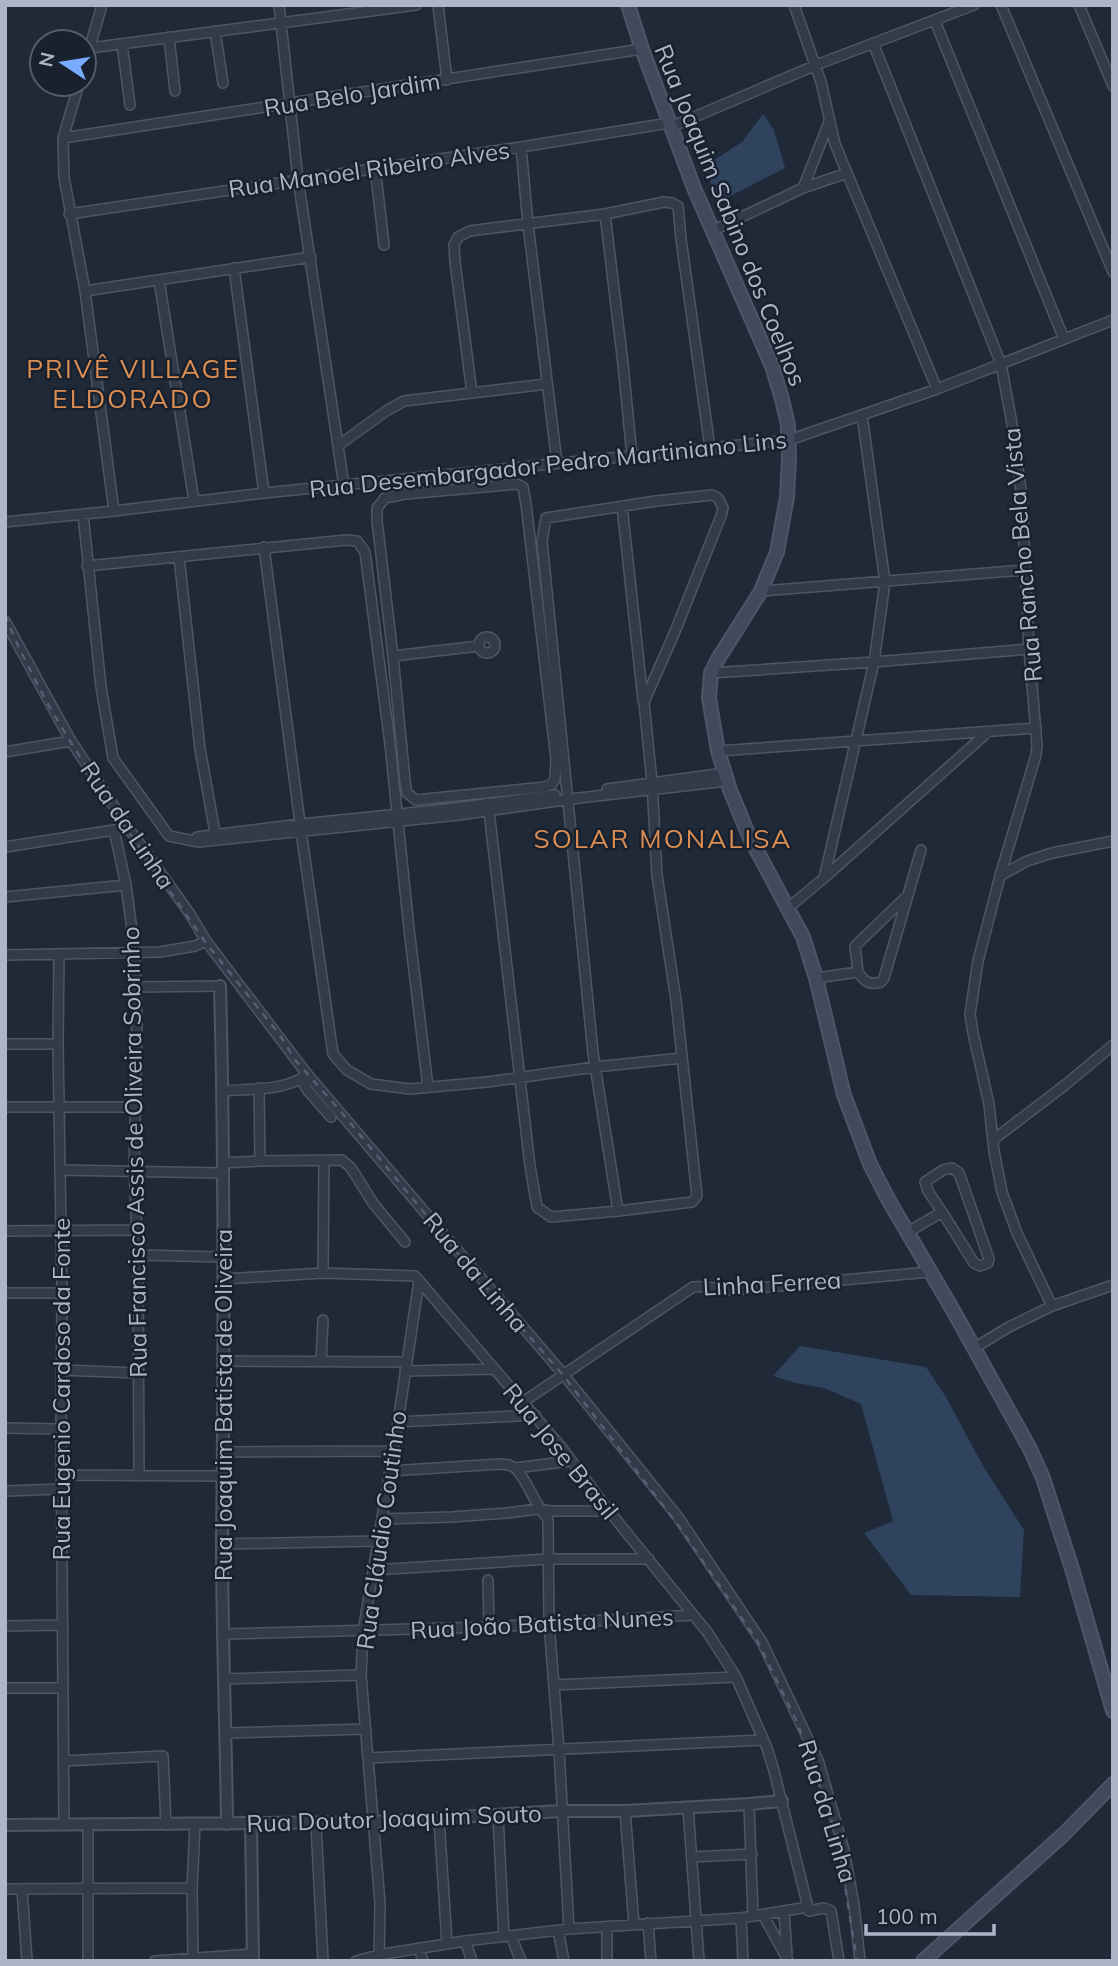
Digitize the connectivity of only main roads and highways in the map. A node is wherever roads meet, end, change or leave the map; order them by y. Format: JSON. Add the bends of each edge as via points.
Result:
{"nodes":[{"id":1,"x":628,"y":5,"type":"edge"},
{"id":2,"x":1113,"y":1712,"type":"edge"},
{"id":3,"x":1113,"y":1784,"type":"edge"},
{"id":4,"x":923,"y":1961,"type":"edge"}],
"edges":[{"from":1,"to":2,"type":"main road","name":"Rua Joaquim Sabino dos Coelhos","via":[[712,231],[772,366],[789,440],[787,496],[776,552],[761,590],[711,673],[709,698],[718,751],[749,836],[803,937],[836,1066],[879,1183],[1043,1478]]},
{"from":3,"to":4,"type":"main road"}]}
